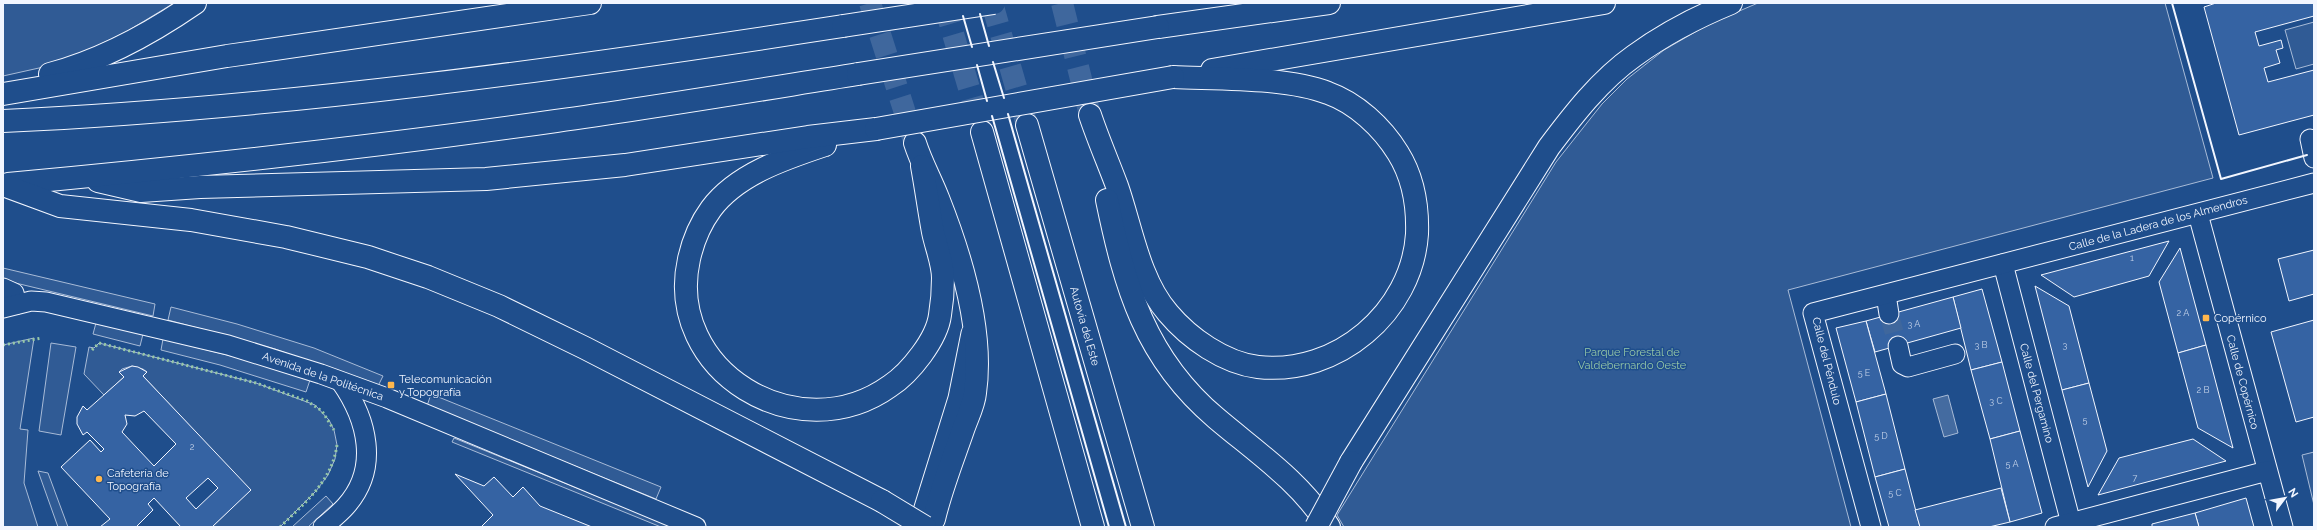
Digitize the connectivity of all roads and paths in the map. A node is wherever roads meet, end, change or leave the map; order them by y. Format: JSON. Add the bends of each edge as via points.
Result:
{"nodes":[{"id":1,"x":195,"y":3,"type":"edge"},
{"id":2,"x":590,"y":3,"type":"edge"},
{"id":3,"x":994,"y":3,"type":"edge"},
{"id":4,"x":1329,"y":3,"type":"edge"},
{"id":5,"x":1604,"y":3,"type":"edge"},
{"id":6,"x":1731,"y":3,"type":"edge"},
{"id":7,"x":1173,"y":77,"type":"junction"},
{"id":8,"x":3,"y":86,"type":"edge"},
{"id":9,"x":3,"y":94,"type":"edge"},
{"id":10,"x":3,"y":121,"type":"edge"},
{"id":11,"x":1027,"y":125,"type":"tunnel mouth"},
{"id":12,"x":876,"y":129,"type":"junction"},
{"id":13,"x":982,"y":132,"type":"tunnel mouth"},
{"id":14,"x":2310,"y":140,"type":"dead end"},
{"id":15,"x":915,"y":143,"type":"tunnel mouth"},
{"id":16,"x":2314,"y":158,"type":"edge"},
{"id":17,"x":922,"y":166,"type":"junction"},
{"id":18,"x":80,"y":177,"type":"junction"},
{"id":19,"x":2314,"y":182,"type":"edge"},
{"id":20,"x":3,"y":185,"type":"edge"},
{"id":21,"x":2198,"y":214,"type":"junction"},
{"id":22,"x":2003,"y":264,"type":"junction"},
{"id":23,"x":3,"y":288,"type":"edge"},
{"id":24,"x":1886,"y":295,"type":"junction"},
{"id":25,"x":10,"y":306,"type":"edge"},
{"id":26,"x":1889,"y":314,"type":"tunnel mouth"},
{"id":27,"x":1898,"y":346,"type":"tunnel mouth"},
{"id":28,"x":1955,"y":354,"type":"dead end"},
{"id":29,"x":341,"y":382,"type":"junction"},
{"id":30,"x":2267,"y":471,"type":"junction"},
{"id":31,"x":926,"y":524,"type":"edge"},
{"id":32,"x":2066,"y":526,"type":"edge"},
{"id":33,"x":323,"y":527,"type":"edge"},
{"id":34,"x":696,"y":527,"type":"edge"},
{"id":35,"x":1093,"y":527,"type":"edge"},
{"id":36,"x":1143,"y":527,"type":"edge"},
{"id":37,"x":1316,"y":527,"type":"edge"},
{"id":38,"x":1329,"y":527,"type":"edge"},
{"id":39,"x":1871,"y":527,"type":"edge"},
{"id":40,"x":2283,"y":527,"type":"edge"}],
"edges":[{"from":1,"to":8,"type":"highway","via":[[161,27],[109,53],[68,69]]},
{"from":2,"to":9,"type":"highway","via":[[227,56]]},
{"from":3,"to":10,"type":"highway","bridge":true,"via":[[619,60],[422,86],[151,112]]},
{"from":4,"to":18,"type":"highway","bridge":true,"via":[[1158,27],[549,122],[209,165]]},
{"from":5,"to":7,"type":"highway"},
{"from":6,"to":37,"type":"highway","bridge":true,"via":[[1668,34],[1633,56],[1592,94],[1570,120],[1549,147],[1350,462]]},
{"from":7,"to":12,"type":"highway","bridge":true},
{"from":7,"to":38,"type":"highway","via":[[1300,85],[1329,93],[1358,110],[1379,128],[1394,146],[1411,180],[1416,204],[1416,249],[1399,296],[1385,315],[1353,343],[1305,364],[1282,368],[1256,367],[1229,358],[1204,345],[1180,326],[1157,299],[1134,246],[1117,186],[1090,115],[1122,266],[1132,298],[1158,351],[1194,397],[1291,481]]},
{"from":11,"to":36,"type":"highway","name":"Autovía del Este"},
{"from":12,"to":17,"type":"highway","via":[[800,153],[752,176],[731,189],[711,208],[698,230],[686,271],[687,307],[695,332],[710,357],[735,383],[763,400],[801,411],[832,410],[865,401],[902,378],[923,353],[940,318],[943,277]]},
{"from":12,"to":18,"type":"highway","via":[[625,165],[486,179],[208,186],[141,191]]},
{"from":13,"to":35,"type":"highway"},
{"from":14,"to":16,"type":"street"},
{"from":15,"to":17,"type":"highway"},
{"from":17,"to":31,"type":"highway","via":[[938,198],[962,269],[974,316],[978,358],[975,394],[939,498]]},
{"from":18,"to":20,"type":"highway"},
{"from":19,"to":21,"type":"street","name":"Calle de la Ladera de los Almendros"},
{"from":20,"to":31,"type":"highway","bridge":true,"via":[[60,206],[191,220],[286,237],[368,257],[428,277],[499,306],[585,348]]},
{"from":21,"to":22,"type":"street","name":"Calle de la Ladera de los Almendros"},
{"from":21,"to":30,"type":"street","name":"Calle de Copérnico"},
{"from":22,"to":24,"type":"street","name":"Calle del Péndulo"},
{"from":22,"to":32,"type":"street","name":"Calle del Pergamino"},
{"from":23,"to":25,"type":"street","via":[[14,293]]},
{"from":24,"to":26,"type":"street"},
{"from":24,"to":39,"type":"street","name":"Calle del Péndulo","via":[[1814,313]]},
{"from":25,"to":29,"type":"street","name":"Avenida de la Politécnica","via":[[46,302],[155,326],[266,356]]},
{"from":27,"to":28,"type":"street","via":[[1902,364],[1908,367]]},
{"from":29,"to":33,"type":"street","via":[[357,406],[366,434],[367,455],[357,489],[346,506]]},
{"from":29,"to":34,"type":"street","name":"Avenida de la Politécnica","via":[[387,398]]},
{"from":30,"to":32,"type":"street","name":"Calle del Pergamino"},
{"from":30,"to":40,"type":"street","name":"Calle de Copérnico"}]}
